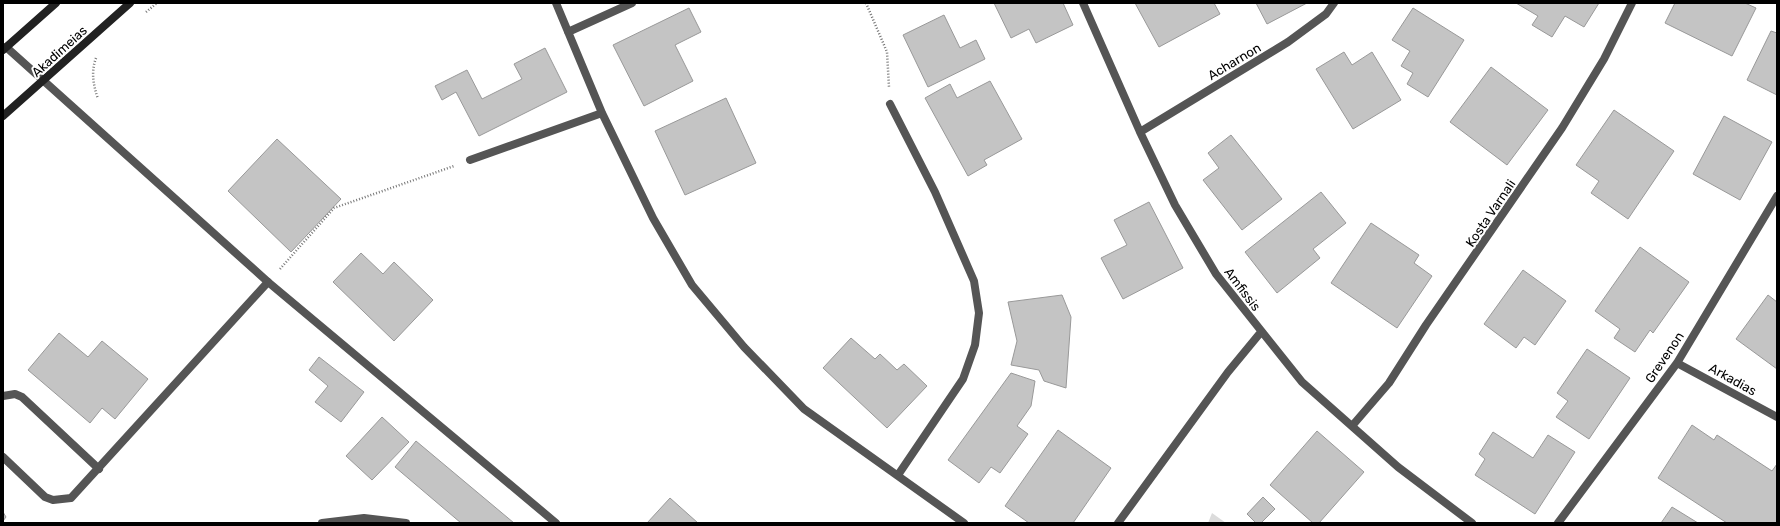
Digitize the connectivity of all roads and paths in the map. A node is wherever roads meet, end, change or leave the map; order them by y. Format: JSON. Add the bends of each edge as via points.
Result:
{"nodes":[{"id":1,"x":56,"y":3,"type":"edge"},
{"id":2,"x":130,"y":3,"type":"edge"},
{"id":3,"x":157,"y":3,"type":"edge"},
{"id":4,"x":556,"y":3,"type":"edge"},
{"id":5,"x":632,"y":3,"type":"edge"},
{"id":6,"x":866,"y":3,"type":"edge"},
{"id":7,"x":1083,"y":3,"type":"edge"},
{"id":8,"x":1334,"y":3,"type":"edge"},
{"id":9,"x":1632,"y":3,"type":"edge"},
{"id":10,"x":145,"y":13,"type":"dead end"},
{"id":11,"x":568,"y":32,"type":"junction"},
{"id":12,"x":5,"y":48,"type":"edge"},
{"id":13,"x":98,"y":52,"type":"dead end"},
{"id":14,"x":44,"y":80,"type":"junction"},
{"id":15,"x":98,"y":99,"type":"dead end"},
{"id":16,"x":890,"y":104,"type":"joint"},
{"id":17,"x":602,"y":113,"type":"junction"},
{"id":18,"x":3,"y":116,"type":"edge"},
{"id":19,"x":1140,"y":132,"type":"junction"},
{"id":20,"x":470,"y":160,"type":"joint"},
{"id":21,"x":1777,"y":196,"type":"edge"},
{"id":22,"x":268,"y":282,"type":"junction"},
{"id":23,"x":1261,"y":332,"type":"junction"},
{"id":24,"x":1677,"y":363,"type":"junction"},
{"id":25,"x":3,"y":396,"type":"edge"},
{"id":26,"x":1777,"y":417,"type":"edge"},
{"id":27,"x":1352,"y":426,"type":"junction"},
{"id":28,"x":3,"y":457,"type":"edge"},
{"id":29,"x":99,"y":469,"type":"junction"},
{"id":30,"x":898,"y":475,"type":"junction"},
{"id":31,"x":322,"y":523,"type":"edge"},
{"id":32,"x":406,"y":523,"type":"edge"},
{"id":33,"x":556,"y":523,"type":"edge"},
{"id":34,"x":964,"y":523,"type":"edge"},
{"id":35,"x":1118,"y":523,"type":"edge"},
{"id":36,"x":1472,"y":523,"type":"edge"},
{"id":37,"x":1558,"y":523,"type":"edge"}],
"edges":[{"from":1,"to":12,"type":"main road"},
{"from":2,"to":14,"type":"main road","name":"Akadimeias"},
{"from":3,"to":10,"type":"path"},
{"from":4,"to":11,"type":"street"},
{"from":5,"to":11,"type":"street"},
{"from":6,"to":16,"type":"path","via":[[887,52]]},
{"from":7,"to":19,"type":"street","name":"Amfissis"},
{"from":8,"to":19,"type":"street","name":"Acharnon","via":[[1326,14],[1288,42]]},
{"from":9,"to":27,"type":"street","name":"Kosta Varnali","via":[[1604,59],[1562,128],[1389,383]]},
{"from":11,"to":17,"type":"street"},
{"from":12,"to":14,"type":"street"},
{"from":13,"to":15,"type":"path","via":[[92,67],[93,84]]},
{"from":14,"to":18,"type":"main road","name":"Akadimeias"},
{"from":14,"to":22,"type":"street"},
{"from":16,"to":30,"type":"street","via":[[935,192],[974,281],[979,314],[975,346],[963,379]]},
{"from":17,"to":20,"type":"street"},
{"from":17,"to":30,"type":"street","via":[[653,218],[692,285],[744,347],[804,409]]},
{"from":19,"to":23,"type":"street","name":"Amfissis","via":[[1175,204],[1216,274]]},
{"from":20,"to":22,"type":"path","via":[[334,208]]},
{"from":21,"to":24,"type":"street","name":"Grevenon"},
{"from":22,"to":29,"type":"street"},
{"from":22,"to":33,"type":"street"},
{"from":23,"to":27,"type":"street","name":"Amfissis","via":[[1302,382]]},
{"from":23,"to":35,"type":"street","via":[[1228,372]]},
{"from":24,"to":26,"type":"street","name":"Arkadias"},
{"from":24,"to":37,"type":"street","name":"Grevenon"},
{"from":25,"to":29,"type":"street","via":[[16,394],[22,397]]},
{"from":27,"to":36,"type":"street","name":"Amfissis","via":[[1398,467]]},
{"from":28,"to":29,"type":"street","via":[[38,492],[53,500],[71,498]]},
{"from":30,"to":34,"type":"street"},
{"from":31,"to":32,"type":"street","via":[[364,518]]}]}
